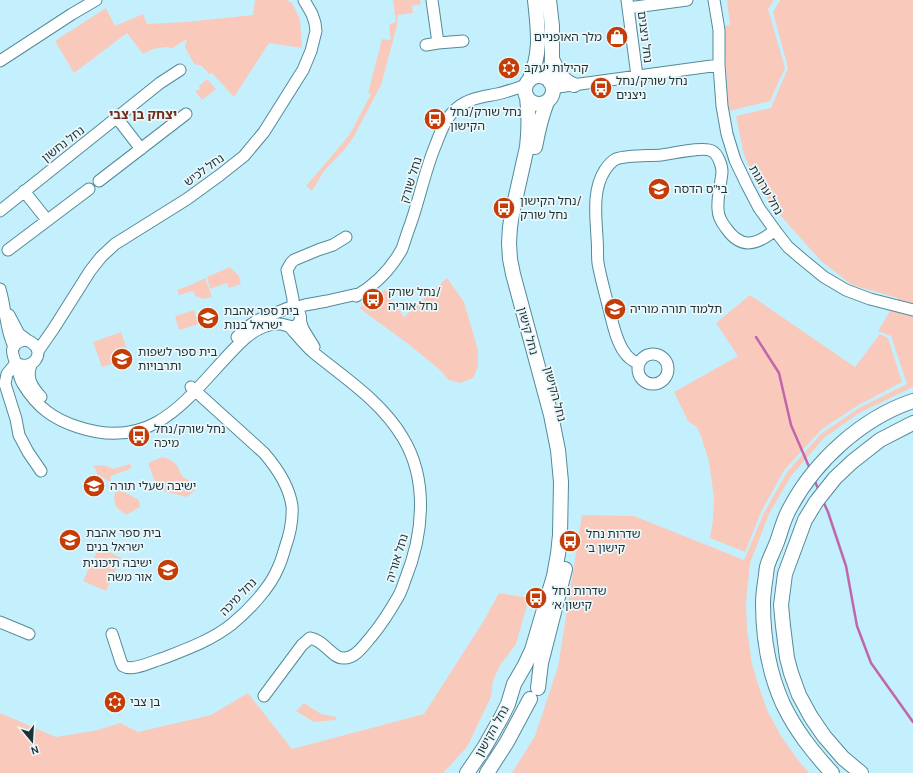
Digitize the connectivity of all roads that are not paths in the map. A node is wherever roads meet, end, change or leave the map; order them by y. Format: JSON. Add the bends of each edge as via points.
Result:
{"nodes":[{"id":1,"x":96,"y":0,"type":"edge"},
{"id":2,"x":304,"y":0,"type":"edge"},
{"id":3,"x":432,"y":0,"type":"edge"},
{"id":4,"x":535,"y":0,"type":"edge"},
{"id":5,"x":549,"y":0,"type":"edge"},
{"id":6,"x":688,"y":0,"type":"edge"},
{"id":7,"x":714,"y":0,"type":"edge"},
{"id":8,"x":628,"y":4,"type":"edge"},
{"id":9,"x":463,"y":41,"type":"dead end"},
{"id":10,"x":438,"y":43,"type":"junction"},
{"id":11,"x":426,"y":45,"type":"dead end"},
{"id":12,"x":552,"y":59,"type":"junction"},
{"id":13,"x":0,"y":60,"type":"edge"},
{"id":14,"x":719,"y":65,"type":"junction"},
{"id":15,"x":180,"y":70,"type":"dead end"},
{"id":16,"x":637,"y":76,"type":"junction"},
{"id":17,"x":574,"y":85,"type":"junction"},
{"id":18,"x":527,"y":90,"type":"junction"},
{"id":19,"x":550,"y":91,"type":"junction"},
{"id":20,"x":186,"y":114,"type":"dead end"},
{"id":21,"x":117,"y":118,"type":"junction"},
{"id":22,"x":141,"y":149,"type":"junction"},
{"id":23,"x":99,"y":181,"type":"dead end"},
{"id":24,"x":89,"y":189,"type":"dead end"},
{"id":25,"x":24,"y":191,"type":"junction"},
{"id":26,"x":0,"y":211,"type":"edge"},
{"id":27,"x":47,"y":220,"type":"junction"},
{"id":28,"x":775,"y":230,"type":"junction"},
{"id":29,"x":346,"y":237,"type":"dead end"},
{"id":30,"x":8,"y":250,"type":"dead end"},
{"id":31,"x":0,"y":289,"type":"edge"},
{"id":32,"x":362,"y":293,"type":"junction"},
{"id":33,"x":4,"y":308,"type":"junction"},
{"id":34,"x":291,"y":308,"type":"junction"},
{"id":35,"x":913,"y":310,"type":"edge"},
{"id":36,"x":301,"y":319,"type":"junction"},
{"id":37,"x":288,"y":326,"type":"junction"},
{"id":38,"x":54,"y":328,"type":"junction"},
{"id":39,"x":29,"y":341,"type":"junction"},
{"id":40,"x":14,"y":347,"type":"junction"},
{"id":41,"x":38,"y":351,"type":"junction"},
{"id":42,"x":16,"y":363,"type":"junction"},
{"id":43,"x":327,"y":363,"type":"junction"},
{"id":44,"x":639,"y":364,"type":"dead end"},
{"id":45,"x":31,"y":365,"type":"junction"},
{"id":46,"x":193,"y":389,"type":"junction"},
{"id":47,"x":913,"y":401,"type":"edge"},
{"id":48,"x":913,"y":423,"type":"edge"},
{"id":49,"x":41,"y":471,"type":"dead end"},
{"id":50,"x":0,"y":622,"type":"edge"},
{"id":51,"x":29,"y":634,"type":"dead end"},
{"id":52,"x":112,"y":634,"type":"dead end"},
{"id":53,"x":515,"y":682,"type":"junction"},
{"id":54,"x":534,"y":693,"type":"junction"},
{"id":55,"x":264,"y":696,"type":"dead end"},
{"id":56,"x":466,"y":773,"type":"edge"},
{"id":57,"x":487,"y":773,"type":"edge"},
{"id":58,"x":832,"y":773,"type":"edge"},
{"id":59,"x":861,"y":773,"type":"edge"}],
"edges":[{"from":1,"to":13,"type":"street"},
{"from":2,"to":38,"type":"street","name":"נחל לכיש","via":[[315,23],[316,31],[311,51],[303,70],[264,132],[244,156],[220,175],[115,244],[101,257]]},
{"from":3,"to":10,"type":"street"},
{"from":4,"to":18,"type":"main road","via":[[538,26],[537,60]]},
{"from":5,"to":12,"type":"main road","name":"נחל הקישון"},
{"from":6,"to":8,"type":"street"},
{"from":7,"to":14,"type":"street","name":"נחל ערוגות","via":[[719,30]]},
{"from":8,"to":16,"type":"street","name":"נחל ניצנים"},
{"from":9,"to":10,"type":"street"},
{"from":10,"to":11,"type":"street"},
{"from":12,"to":17,"type":"main road","via":[[564,80]]},
{"from":12,"to":19,"type":"main road","name":"נחל הקישון"},
{"from":14,"to":16,"type":"street"},
{"from":14,"to":28,"type":"street","name":"נחל ערוגות","via":[[722,106],[735,160],[759,208]]},
{"from":15,"to":21,"type":"street","name":"נחל נחשון"},
{"from":16,"to":17,"type":"street"},
{"from":17,"to":19,"type":"street"},
{"from":18,"to":19,"type":"main road","via":[[531,102],[536,104],[543,104]]},
{"from":18,"to":19,"type":"main road","via":[[533,78],[539,76],[546,78]]},
{"from":18,"to":32,"type":"street","name":"נחל שורק","via":[[478,97],[457,108],[450,115],[428,164],[402,248],[380,278]]},
{"from":18,"to":53,"type":"main road","name":"נחל קישון","via":[[527,146],[512,214],[510,259],[555,435],[560,466],[561,521],[554,576],[532,650]]},
{"from":19,"to":54,"type":"main road","name":"נחל הקישון","via":[[539,127],[521,215],[519,243],[528,294],[565,437],[570,466],[570,536],[563,578]]},
{"from":20,"to":22,"type":"street"},
{"from":21,"to":22,"type":"street"},
{"from":21,"to":25,"type":"street","name":"נחל נחשון"},
{"from":22,"to":23,"type":"street"},
{"from":24,"to":27,"type":"street"},
{"from":25,"to":26,"type":"street","name":"נחל נחשון"},
{"from":25,"to":27,"type":"street"},
{"from":27,"to":30,"type":"street"},
{"from":28,"to":35,"type":"street","name":"נחל ערוגות","via":[[802,260],[846,290]]},
{"from":28,"to":44,"type":"street","via":[[764,239],[748,243],[738,241],[729,233],[722,223],[718,210],[722,166],[708,149],[614,160],[606,169],[598,187],[598,262],[615,333],[624,352]]},
{"from":29,"to":34,"type":"street","via":[[291,263],[287,270],[293,299]]},
{"from":31,"to":33,"type":"street"},
{"from":32,"to":34,"type":"street","name":"נחל שורק"},
{"from":32,"to":36,"type":"street","name":"נחל שורק","via":[[345,302],[316,310]]},
{"from":33,"to":39,"type":"street","via":[[19,334]]},
{"from":33,"to":40,"type":"street"},
{"from":34,"to":36,"type":"street","via":[[300,312]]},
{"from":34,"to":37,"type":"street","via":[[282,313],[283,322]]},
{"from":34,"to":46,"type":"street","name":"נחל שורק","via":[[249,326]]},
{"from":36,"to":37,"type":"street","via":[[296,325]]},
{"from":36,"to":43,"type":"street","name":"נחל אוריה","via":[[303,329]]},
{"from":37,"to":43,"type":"street","name":"נחל אוריה"},
{"from":37,"to":46,"type":"street","name":"נחל שורק","via":[[274,324],[254,332]]},
{"from":38,"to":39,"type":"street","name":"נחל לכיש","via":[[46,335]]},
{"from":38,"to":41,"type":"street","name":"נחל לכיש"},
{"from":39,"to":40,"type":"street","via":[[20,342]]},
{"from":39,"to":41,"type":"street"},
{"from":40,"to":42,"type":"street","via":[[12,356]]},
{"from":41,"to":45,"type":"street","via":[[36,360]]},
{"from":42,"to":45,"type":"street","via":[[22,366]]},
{"from":42,"to":46,"type":"street","name":"נחל שורק","via":[[20,380],[26,390],[49,414],[60,421],[103,433],[124,433],[152,426],[175,410]]},
{"from":42,"to":49,"type":"street","via":[[7,374],[5,384],[19,435]]},
{"from":43,"to":55,"type":"street","name":"נחל אוריה","via":[[386,414],[404,438],[414,460],[419,484],[420,528],[399,596],[357,653],[343,658],[315,638],[310,638],[302,644]]},
{"from":45,"to":46,"type":"street","name":"נחל שורק","via":[[28,375],[30,380],[46,402],[63,415],[88,425],[122,426],[149,419],[166,410]]},
{"from":46,"to":52,"type":"street","name":"נחל מיכה","via":[[264,453],[281,475],[292,505],[289,538],[278,569],[257,600],[232,625],[216,636],[180,652],[129,668],[121,662]]},
{"from":47,"to":58,"type":"main road","via":[[870,422],[821,462],[789,509],[767,567],[763,602],[764,627],[774,679],[796,728],[811,750]]},
{"from":48,"to":59,"type":"main road","via":[[880,440],[835,478],[805,520],[785,574],[781,605],[783,626],[787,658],[799,695],[824,736],[843,758]]},
{"from":50,"to":51,"type":"street"},
{"from":53,"to":54,"type":"main road","via":[[514,691],[518,698],[522,699]]},
{"from":53,"to":54,"type":"main road","via":[[525,675],[529,676],[535,680]]},
{"from":53,"to":56,"type":"main road","name":"נחל הקישון","via":[[501,718]]},
{"from":54,"to":57,"type":"main road","name":"נחל הקישון"}]}
